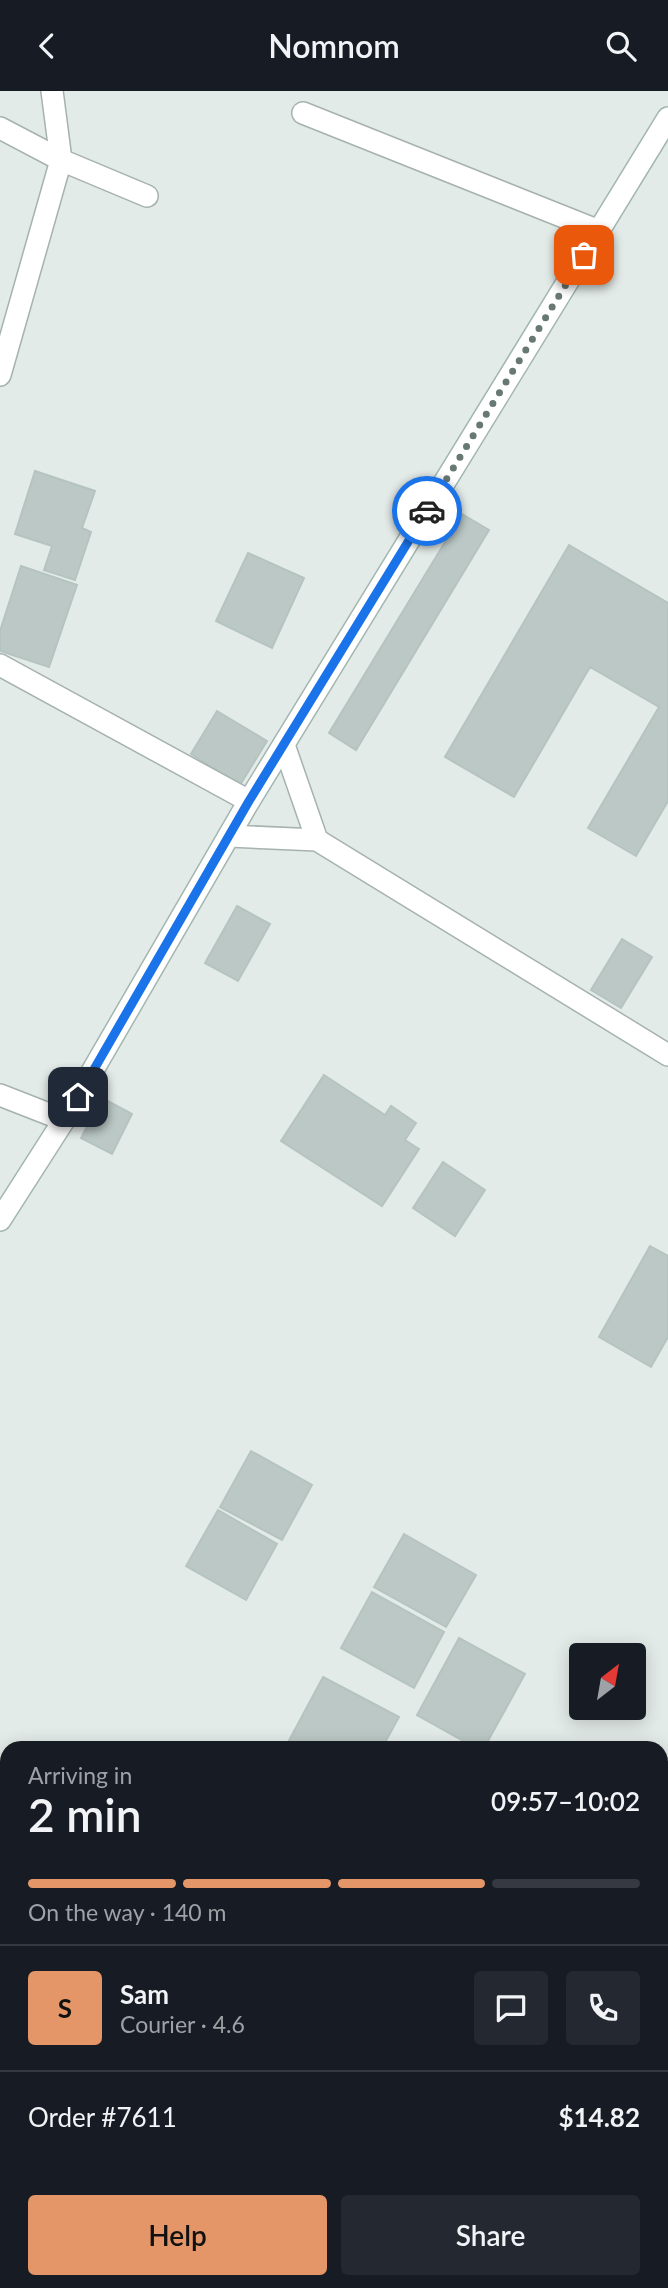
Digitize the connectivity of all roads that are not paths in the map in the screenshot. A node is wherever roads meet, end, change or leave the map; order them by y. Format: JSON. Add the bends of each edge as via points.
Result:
{"nodes":[{"id":1,"x":52,"y":91,"type":"edge"},
{"id":2,"x":303,"y":113,"type":"dead end"},
{"id":3,"x":668,"y":118,"type":"edge"},
{"id":4,"x":0,"y":128,"type":"edge"},
{"id":5,"x":61,"y":160,"type":"junction"},
{"id":6,"x":147,"y":196,"type":"dead end"},
{"id":7,"x":599,"y":232,"type":"junction"},
{"id":8,"x":0,"y":375,"type":"edge"},
{"id":9,"x":0,"y":665,"type":"edge"},
{"id":10,"x":284,"y":745,"type":"junction"},
{"id":11,"x":249,"y":801,"type":"junction"},
{"id":12,"x":229,"y":837,"type":"junction"},
{"id":13,"x":317,"y":840,"type":"junction"},
{"id":14,"x":668,"y":1055,"type":"edge"},
{"id":15,"x":0,"y":1095,"type":"edge"},
{"id":16,"x":64,"y":1120,"type":"junction"},
{"id":17,"x":0,"y":1220,"type":"edge"}],
"edges":[{"from":1,"to":5,"type":"street"},
{"from":2,"to":7,"type":"street"},
{"from":3,"to":7,"type":"street"},
{"from":4,"to":5,"type":"street"},
{"from":5,"to":6,"type":"street"},
{"from":5,"to":8,"type":"street"},
{"from":7,"to":10,"type":"street"},
{"from":9,"to":11,"type":"street"},
{"from":10,"to":11,"type":"street"},
{"from":10,"to":13,"type":"street"},
{"from":11,"to":12,"type":"street"},
{"from":12,"to":13,"type":"street"},
{"from":12,"to":16,"type":"street"},
{"from":13,"to":14,"type":"street"},
{"from":15,"to":16,"type":"street"},
{"from":16,"to":17,"type":"street"}]}
